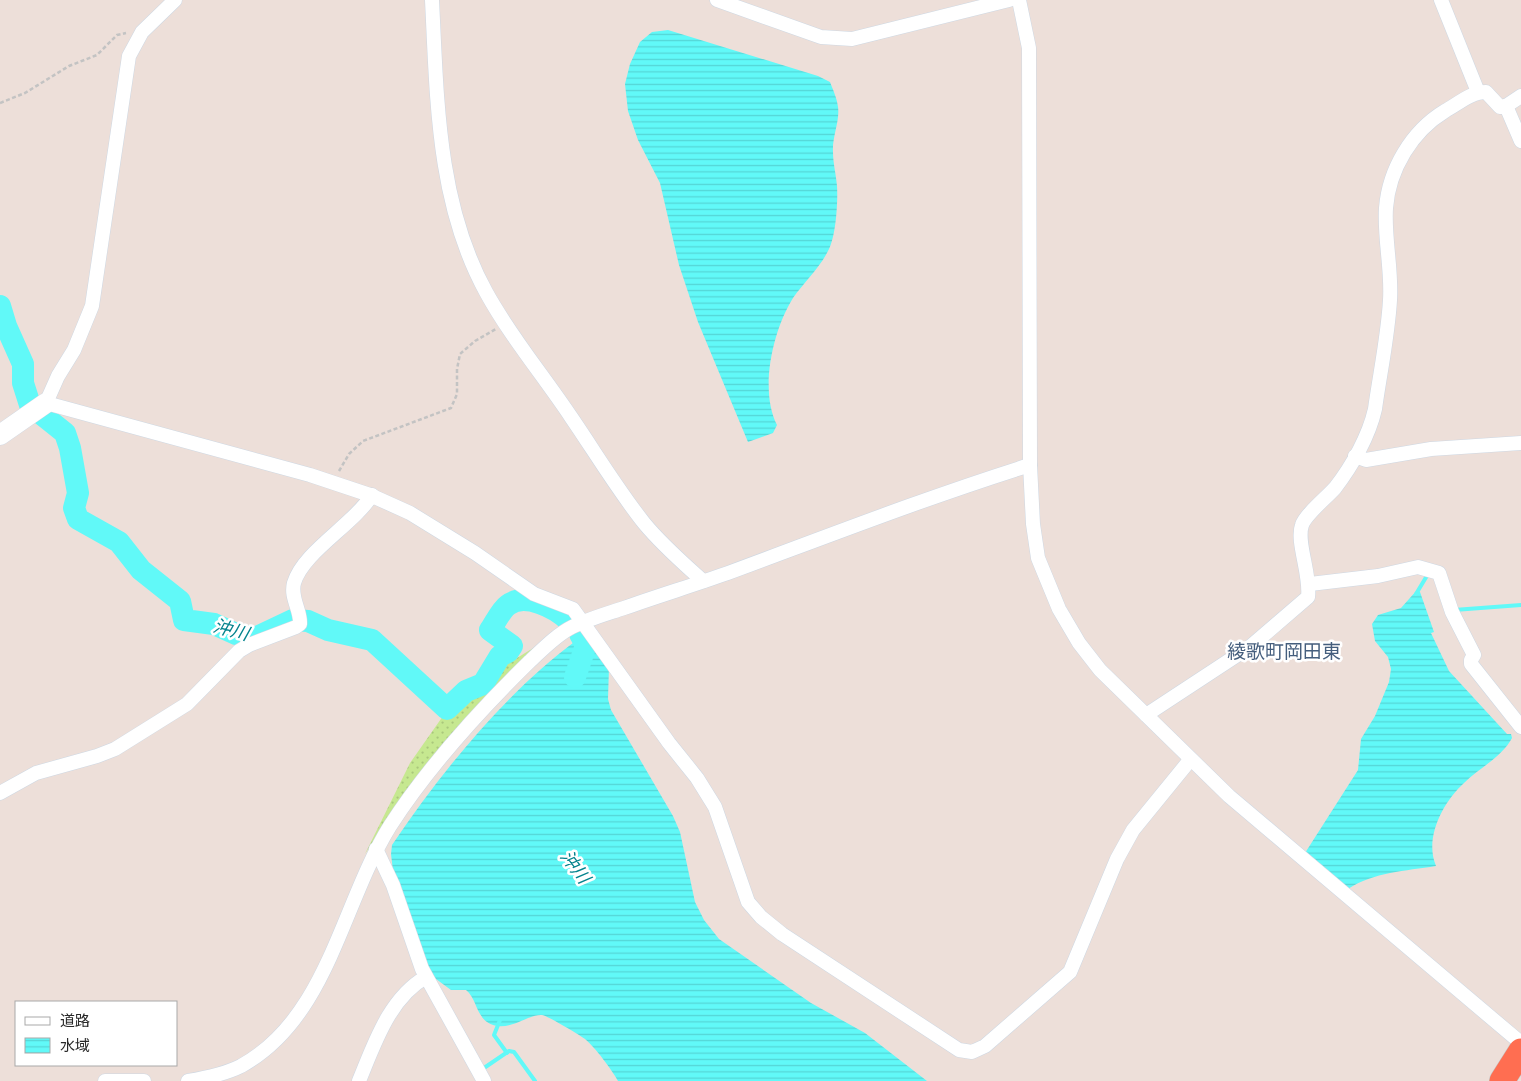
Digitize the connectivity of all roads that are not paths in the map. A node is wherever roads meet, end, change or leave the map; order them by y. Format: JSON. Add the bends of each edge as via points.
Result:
{"nodes":[{"id":1,"x":175,"y":0,"type":"edge"},
{"id":2,"x":432,"y":0,"type":"edge"},
{"id":3,"x":717,"y":0,"type":"edge"},
{"id":4,"x":1009,"y":0,"type":"edge"},
{"id":5,"x":1019,"y":0,"type":"edge"},
{"id":6,"x":1440,"y":0,"type":"edge"},
{"id":7,"x":1478,"y":92,"type":"junction"},
{"id":8,"x":1521,"y":96,"type":"edge"},
{"id":9,"x":1506,"y":106,"type":"junction"},
{"id":10,"x":1521,"y":141,"type":"edge"},
{"id":11,"x":40,"y":408,"type":"junction"},
{"id":12,"x":0,"y":435,"type":"edge"},
{"id":13,"x":1521,"y":443,"type":"edge"},
{"id":14,"x":1355,"y":456,"type":"junction"},
{"id":15,"x":1030,"y":465,"type":"junction"},
{"id":16,"x":372,"y":495,"type":"junction"},
{"id":17,"x":703,"y":582,"type":"junction"},
{"id":18,"x":1310,"y":584,"type":"junction"},
{"id":19,"x":583,"y":622,"type":"junction"},
{"id":20,"x":1146,"y":715,"type":"junction"},
{"id":21,"x":1521,"y":728,"type":"edge"},
{"id":22,"x":1190,"y":760,"type":"junction"},
{"id":23,"x":0,"y":793,"type":"edge"},
{"id":24,"x":376,"y":850,"type":"junction"},
{"id":25,"x":426,"y":977,"type":"junction"},
{"id":26,"x":1521,"y":1043,"type":"edge"},
{"id":27,"x":1521,"y":1051,"type":"edge"},
{"id":28,"x":105,"y":1081,"type":"edge"},
{"id":29,"x":144,"y":1081,"type":"edge"},
{"id":30,"x":188,"y":1081,"type":"edge"},
{"id":31,"x":359,"y":1081,"type":"edge"},
{"id":32,"x":484,"y":1081,"type":"edge"},
{"id":33,"x":1502,"y":1081,"type":"edge"}],
"edges":[{"from":1,"to":11,"type":"street","via":[[142,32],[129,56],[92,306],[74,350]]},
{"from":2,"to":17,"type":"street","via":[[442,148],[470,259],[506,324],[644,523]]},
{"from":3,"to":4,"type":"street","via":[[821,36],[852,39]]},
{"from":5,"to":15,"type":"street","via":[[1029,48]]},
{"from":6,"to":7,"type":"street"},
{"from":7,"to":9,"type":"street","via":[[1486,92],[1500,107]]},
{"from":7,"to":14,"type":"street","via":[[1437,116],[1412,139],[1389,188],[1386,208],[1389,308],[1375,409]]},
{"from":8,"to":9,"type":"street"},
{"from":9,"to":10,"type":"street"},
{"from":11,"to":12,"type":"street"},
{"from":11,"to":16,"type":"street"},
{"from":13,"to":14,"type":"street","via":[[1432,449],[1366,460]]},
{"from":14,"to":18,"type":"street","via":[[1336,486],[1302,524],[1301,536]]},
{"from":15,"to":17,"type":"street"},
{"from":15,"to":20,"type":"street","via":[[1038,558],[1059,609],[1078,643],[1100,670]]},
{"from":16,"to":19,"type":"street","via":[[410,513],[534,594],[572,609]]},
{"from":16,"to":23,"type":"street","via":[[363,509],[301,566],[293,584],[293,599],[300,620],[296,628],[249,644],[186,704],[115,749],[36,773]]},
{"from":17,"to":19,"type":"street"},
{"from":18,"to":20,"type":"street","via":[[1308,597],[1251,646]]},
{"from":18,"to":21,"type":"street","via":[[1378,576],[1418,567],[1439,573],[1452,610],[1474,655],[1472,664]]},
{"from":19,"to":22,"type":"street","via":[[715,807],[748,902],[761,917],[959,1050],[972,1052],[985,1046],[1070,972],[1117,859],[1133,830]]},
{"from":19,"to":24,"type":"street","via":[[561,634],[483,710],[406,802]]},
{"from":20,"to":22,"type":"street"},
{"from":22,"to":26,"type":"street"},
{"from":24,"to":25,"type":"street","via":[[393,885]]},
{"from":24,"to":30,"type":"street","via":[[301,1012],[282,1035],[239,1067]]},
{"from":25,"to":31,"type":"street","via":[[405,996],[382,1027]]},
{"from":25,"to":32,"type":"street"},
{"from":27,"to":33,"type":"highway"},
{"from":28,"to":29,"type":"street"}]}
